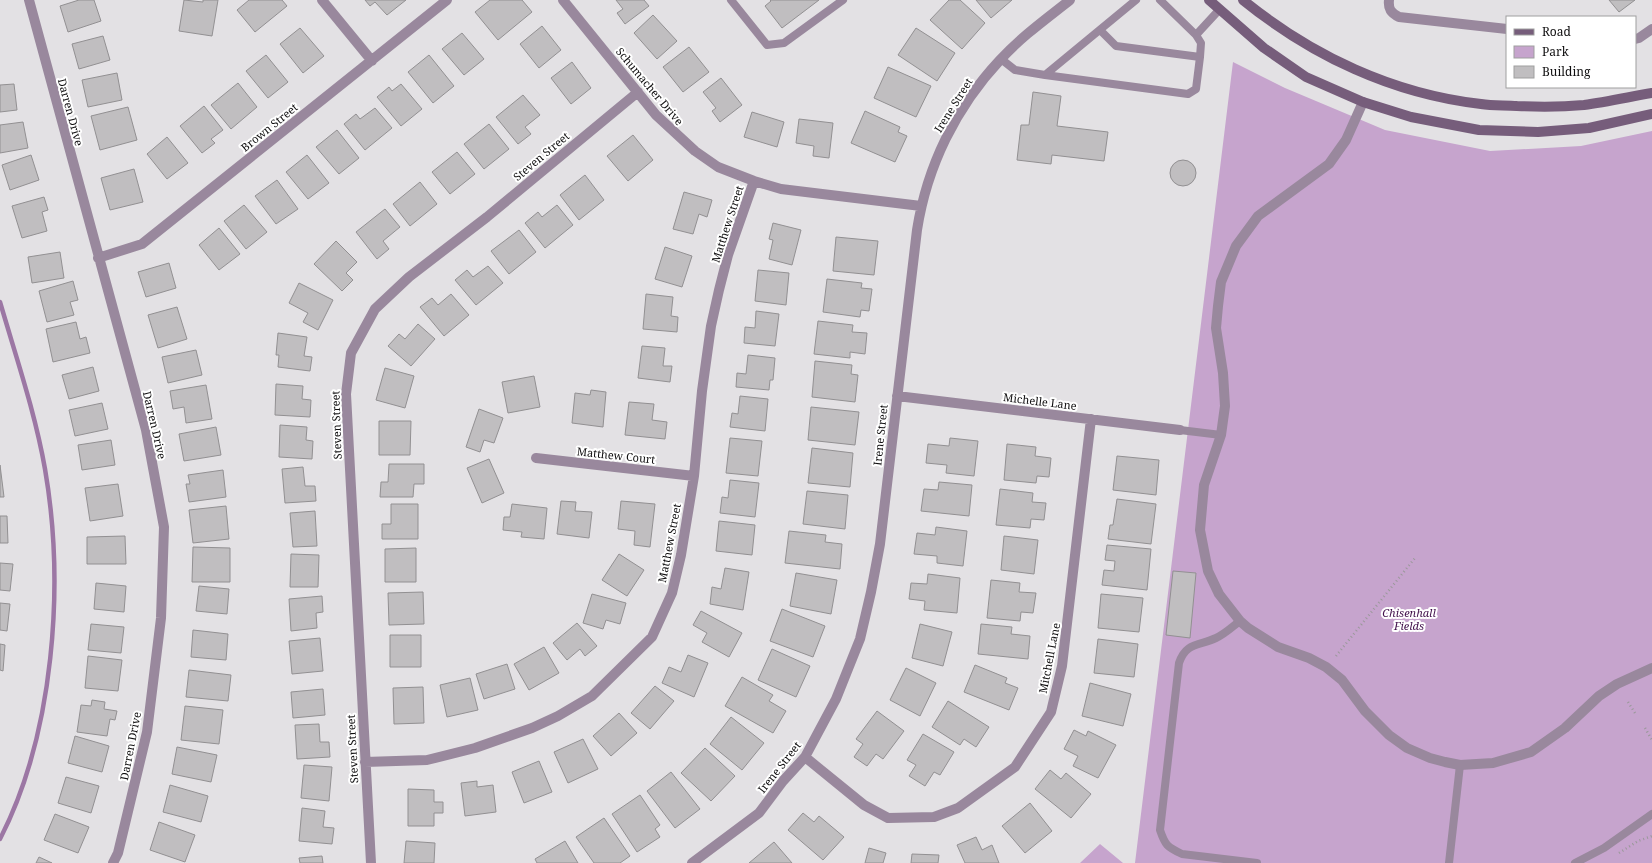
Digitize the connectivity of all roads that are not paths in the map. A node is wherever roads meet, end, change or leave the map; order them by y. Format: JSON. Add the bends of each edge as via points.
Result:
{"nodes":[{"id":1,"x":28,"y":0,"type":"edge"},
{"id":2,"x":322,"y":0,"type":"edge"},
{"id":3,"x":447,"y":0,"type":"edge"},
{"id":4,"x":563,"y":0,"type":"edge"},
{"id":5,"x":731,"y":0,"type":"edge"},
{"id":6,"x":843,"y":0,"type":"edge"},
{"id":7,"x":1070,"y":0,"type":"edge"},
{"id":8,"x":1136,"y":0,"type":"edge"},
{"id":9,"x":1160,"y":0,"type":"edge"},
{"id":10,"x":1209,"y":0,"type":"edge"},
{"id":11,"x":1243,"y":0,"type":"edge"},
{"id":12,"x":1389,"y":3,"type":"edge"},
{"id":13,"x":1219,"y":10,"type":"junction"},
{"id":14,"x":1506,"y":29,"type":"edge"},
{"id":15,"x":1652,"y":29,"type":"edge"},
{"id":16,"x":1100,"y":30,"type":"junction"},
{"id":17,"x":1196,"y":35,"type":"junction"},
{"id":18,"x":1637,"y":39,"type":"edge"},
{"id":19,"x":1200,"y":58,"type":"junction"},
{"id":20,"x":1000,"y":59,"type":"junction"},
{"id":21,"x":372,"y":61,"type":"junction"},
{"id":22,"x":1045,"y":75,"type":"junction"},
{"id":23,"x":638,"y":92,"type":"junction"},
{"id":24,"x":1652,"y":93,"type":"edge"},
{"id":25,"x":1363,"y":102,"type":"junction"},
{"id":26,"x":1652,"y":114,"type":"edge"},
{"id":27,"x":754,"y":181,"type":"junction"},
{"id":28,"x":921,"y":206,"type":"junction"},
{"id":29,"x":98,"y":258,"type":"junction"},
{"id":30,"x":897,"y":396,"type":"junction"},
{"id":31,"x":1092,"y":419,"type":"junction"},
{"id":32,"x":1180,"y":430,"type":"joint"},
{"id":33,"x":1221,"y":435,"type":"junction"},
{"id":34,"x":536,"y":458,"type":"dead end"},
{"id":35,"x":694,"y":476,"type":"junction"},
{"id":36,"x":1240,"y":621,"type":"junction"},
{"id":37,"x":1652,"y":668,"type":"edge"},
{"id":38,"x":805,"y":757,"type":"junction"},
{"id":39,"x":365,"y":762,"type":"junction"},
{"id":40,"x":1460,"y":765,"type":"junction"},
{"id":41,"x":1652,"y":814,"type":"edge"},
{"id":42,"x":113,"y":863,"type":"edge"},
{"id":43,"x":371,"y":863,"type":"edge"},
{"id":44,"x":692,"y":863,"type":"edge"},
{"id":45,"x":1257,"y":863,"type":"edge"},
{"id":46,"x":1449,"y":863,"type":"edge"},
{"id":47,"x":1576,"y":863,"type":"edge"}],
"edges":[{"from":1,"to":29,"type":"street","name":"Darren Drive"},
{"from":2,"to":21,"type":"street"},
{"from":3,"to":21,"type":"street","name":"Brown Street"},
{"from":4,"to":23,"type":"street","name":"Schumacher Drive"},
{"from":5,"to":6,"type":"lane","via":[[767,45],[784,43]]},
{"from":7,"to":20,"type":"street","name":"Irene Street"},
{"from":8,"to":16,"type":"lane"},
{"from":9,"to":17,"type":"lane"},
{"from":10,"to":13,"type":"main road"},
{"from":11,"to":24,"type":"main road","via":[[1268,20],[1316,50],[1358,71],[1418,93],[1482,104],[1542,107],[1583,105]]},
{"from":12,"to":14,"type":"street","via":[[1390,11],[1394,15],[1410,20]]},
{"from":13,"to":17,"type":"lane"},
{"from":13,"to":25,"type":"main road","via":[[1264,48],[1306,77]]},
{"from":15,"to":18,"type":"street"},
{"from":16,"to":19,"type":"lane","via":[[1116,46]]},
{"from":16,"to":22,"type":"lane"},
{"from":17,"to":19,"type":"lane","via":[[1201,43]]},
{"from":19,"to":22,"type":"lane","via":[[1196,88],[1188,94]]},
{"from":20,"to":22,"type":"lane","via":[[1015,70]]},
{"from":20,"to":28,"type":"street","name":"Irene Street","via":[[954,121],[937,157]]},
{"from":21,"to":29,"type":"street","name":"Brown Street","via":[[142,244]]},
{"from":23,"to":27,"type":"street","name":"Schumacher Drive","via":[[670,130],[695,151],[718,167]]},
{"from":23,"to":39,"type":"street","name":"Steven Street","via":[[487,217],[409,277],[375,309],[351,353],[346,394]]},
{"from":25,"to":26,"type":"main road","via":[[1411,117],[1479,130],[1538,132],[1589,128]]},
{"from":25,"to":33,"type":"street","via":[[1346,140],[1329,164],[1258,216],[1236,246],[1221,282],[1218,306],[1217,338],[1225,406]]},
{"from":27,"to":28,"type":"street","name":"Schumacher Drive","via":[[781,189]]},
{"from":27,"to":35,"type":"street","name":"Matthew Street","via":[[728,256],[711,326]]},
{"from":28,"to":30,"type":"street","name":"Irene Street"},
{"from":29,"to":42,"type":"street","name":"Darren Drive","via":[[146,430],[164,527],[161,618],[147,732],[118,853]]},
{"from":30,"to":31,"type":"street","name":"Michelle Lane"},
{"from":30,"to":38,"type":"street","name":"Irene Street","via":[[872,592],[860,639],[836,699]]},
{"from":31,"to":32,"type":"street","name":"Michelle Lane"},
{"from":31,"to":38,"type":"street","name":"Mitchell Lane","via":[[1062,666],[1051,712],[1015,767],[958,808],[934,817],[888,818],[864,805]]},
{"from":32,"to":33,"type":"lane"},
{"from":33,"to":36,"type":"street","via":[[1204,485],[1200,530],[1208,572],[1219,594]]},
{"from":34,"to":35,"type":"street","name":"Matthew Court"},
{"from":35,"to":39,"type":"street","name":"Matthew Street","via":[[672,593],[652,638],[592,696],[532,728],[475,748],[427,760]]},
{"from":36,"to":40,"type":"street","via":[[1278,647],[1309,658],[1334,673],[1374,721],[1407,748],[1430,758]]},
{"from":36,"to":45,"type":"lane","via":[[1217,638],[1192,646],[1182,653],[1178,663],[1160,830],[1164,842],[1171,850],[1182,854]]},
{"from":37,"to":40,"type":"street","via":[[1617,684],[1599,696],[1565,728],[1531,752],[1493,763]]},
{"from":38,"to":44,"type":"street","name":"Irene Street","via":[[759,813]]},
{"from":39,"to":43,"type":"street","name":"Steven Street"},
{"from":40,"to":46,"type":"lane"},
{"from":41,"to":47,"type":"lane","via":[[1604,848]]}]}
